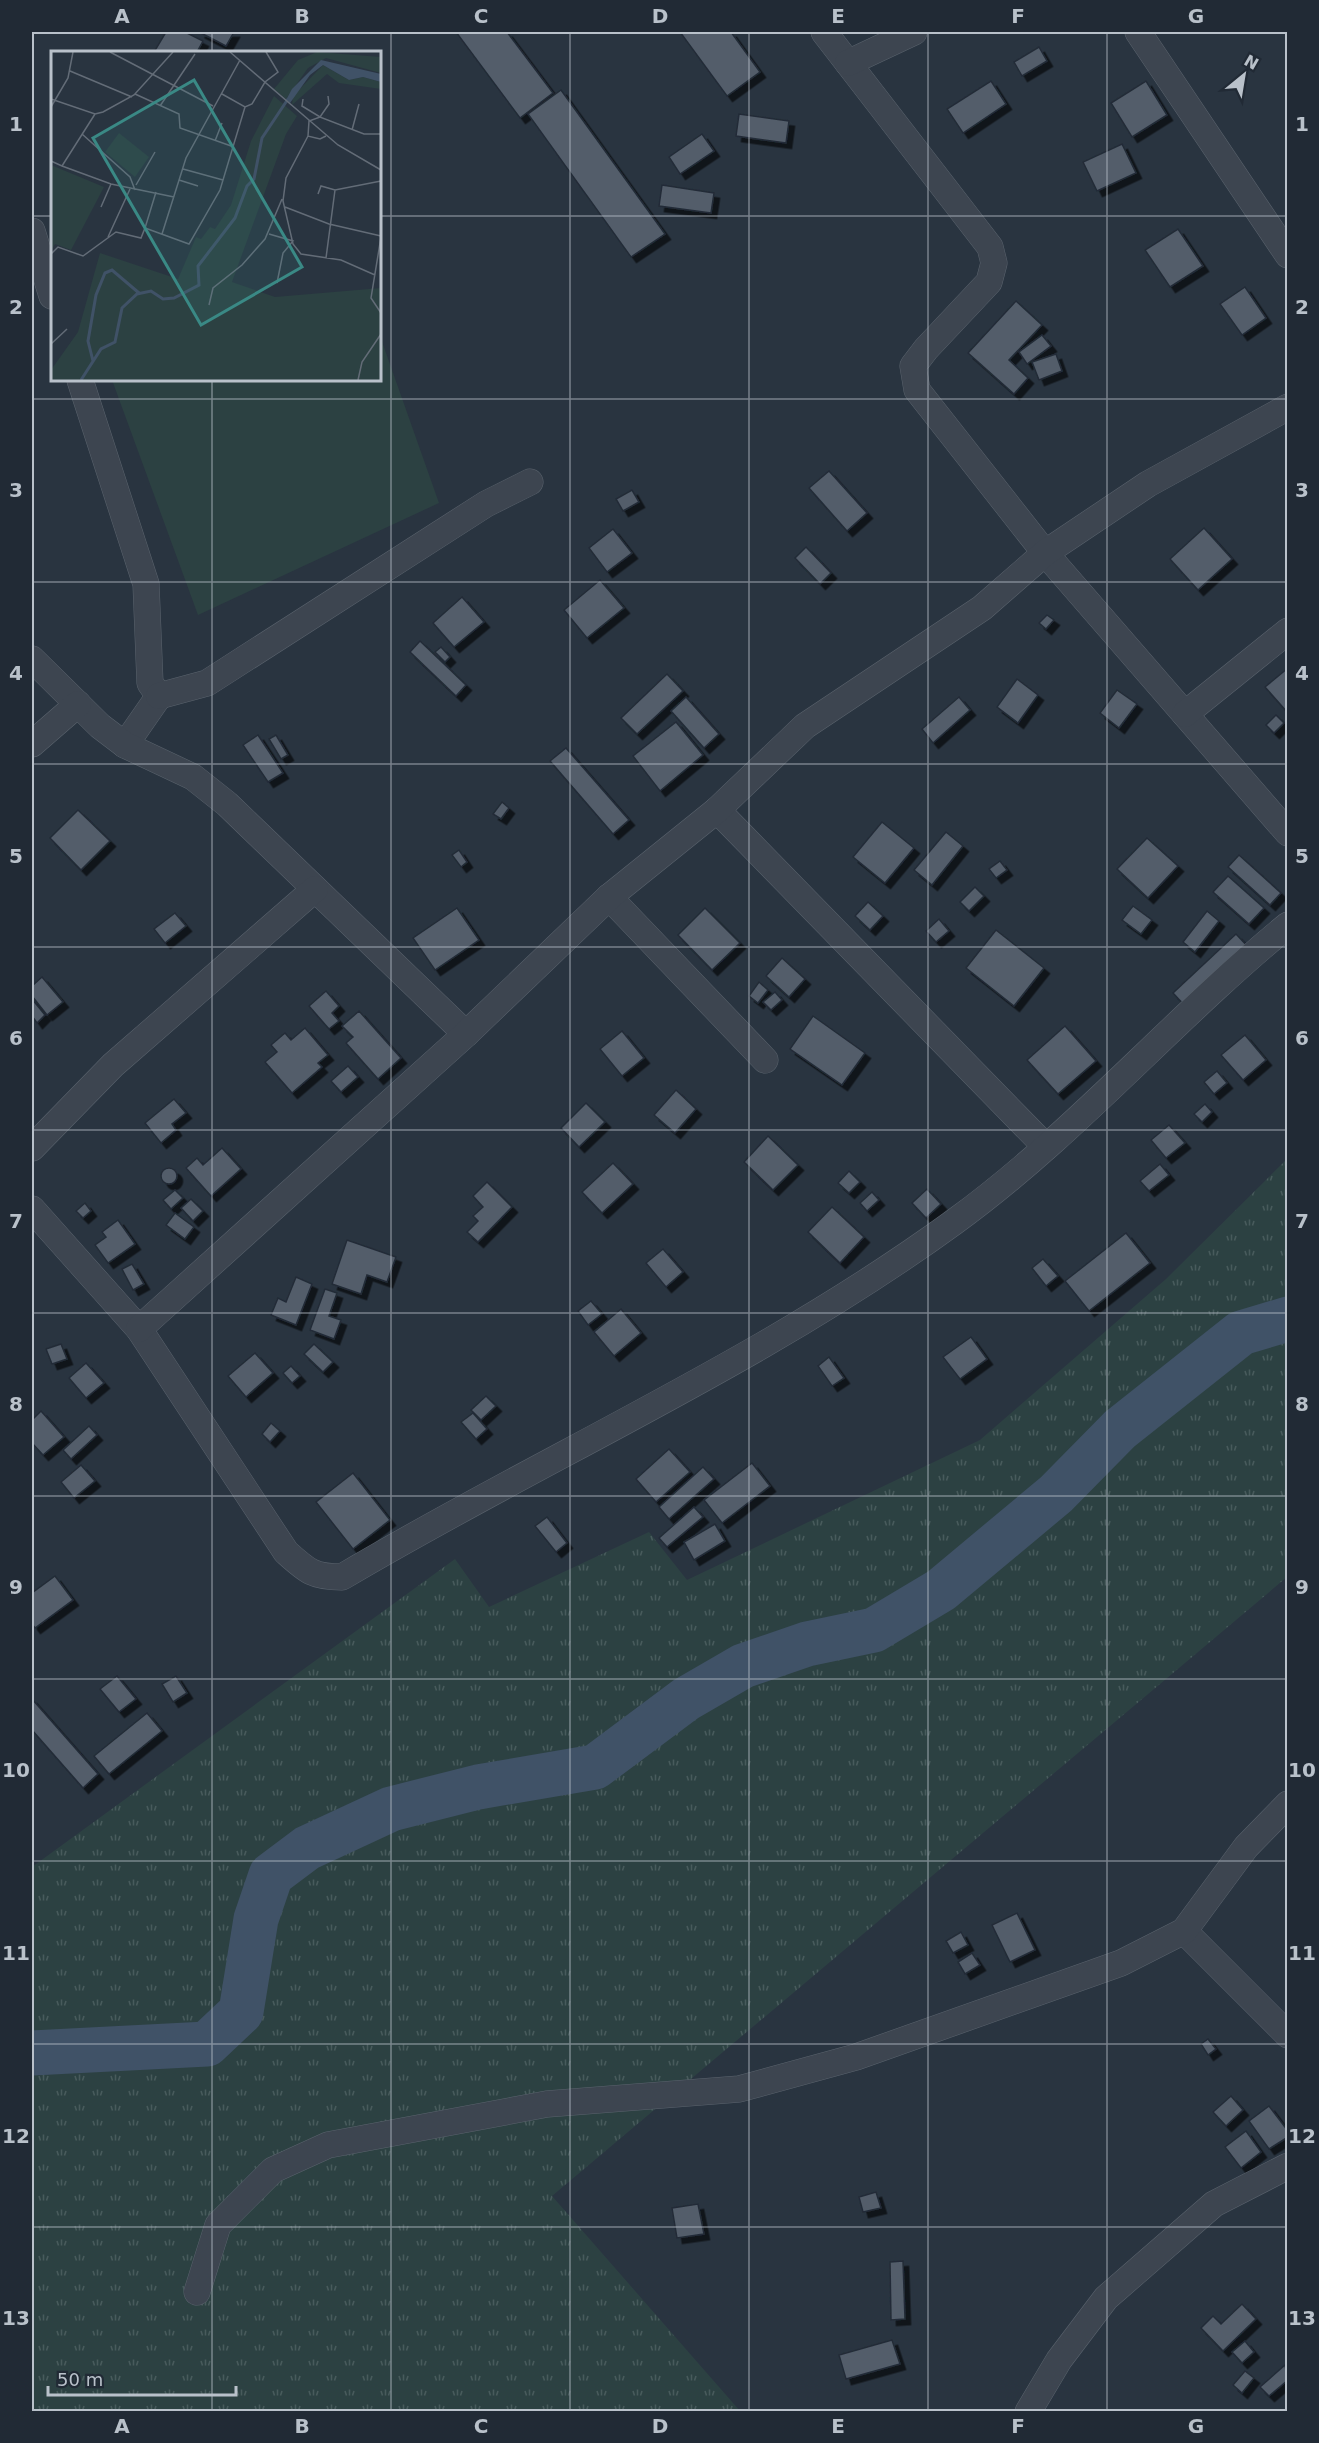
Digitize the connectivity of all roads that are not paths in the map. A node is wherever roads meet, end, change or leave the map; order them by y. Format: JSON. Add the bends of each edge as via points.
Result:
{"nodes":[{"id":1,"x":824,"y":32,"type":"edge"},
{"id":2,"x":914,"y":32,"type":"edge"},
{"id":3,"x":1138,"y":32,"type":"edge"},
{"id":4,"x":848,"y":63,"type":"junction"},
{"id":5,"x":32,"y":231,"type":"edge"},
{"id":6,"x":1287,"y":255,"type":"edge"},
{"id":7,"x":51,"y":293,"type":"edge"},
{"id":8,"x":80,"y":381,"type":"edge"},
{"id":9,"x":1287,"y":407,"type":"edge"},
{"id":10,"x":530,"y":482,"type":"dead end"},
{"id":11,"x":1045,"y":553,"type":"junction"},
{"id":12,"x":1287,"y":632,"type":"edge"},
{"id":13,"x":32,"y":659,"type":"edge"},
{"id":14,"x":159,"y":696,"type":"junction"},
{"id":15,"x":78,"y":704,"type":"junction"},
{"id":16,"x":1185,"y":714,"type":"junction"},
{"id":17,"x":32,"y":744,"type":"edge"},
{"id":18,"x":125,"y":745,"type":"junction"},
{"id":19,"x":717,"y":810,"type":"junction"},
{"id":20,"x":1287,"y":833,"type":"edge"},
{"id":21,"x":315,"y":890,"type":"junction"},
{"id":22,"x":609,"y":897,"type":"junction"},
{"id":23,"x":1287,"y":926,"type":"edge"},
{"id":24,"x":466,"y":1035,"type":"junction"},
{"id":25,"x":765,"y":1060,"type":"dead end"},
{"id":26,"x":1046,"y":1147,"type":"junction"},
{"id":27,"x":32,"y":1148,"type":"edge"},
{"id":28,"x":32,"y":1209,"type":"edge"},
{"id":29,"x":139,"y":1329,"type":"junction"},
{"id":30,"x":1287,"y":1804,"type":"edge"},
{"id":31,"x":1184,"y":1931,"type":"junction"},
{"id":32,"x":1287,"y":2035,"type":"edge"},
{"id":33,"x":1287,"y":2166,"type":"edge"},
{"id":34,"x":197,"y":2292,"type":"dead end"},
{"id":35,"x":1028,"y":2412,"type":"edge"}],
"edges":[{"from":1,"to":4,"type":"street"},
{"from":2,"to":4,"type":"street"},
{"from":3,"to":6,"type":"street"},
{"from":4,"to":11,"type":"street","via":[[990,247],[994,264],[989,282],[926,349],[913,366],[914,374],[917,390]]},
{"from":5,"to":7,"type":"street"},
{"from":8,"to":14,"type":"street","via":[[146,584],[150,683]]},
{"from":9,"to":11,"type":"street","via":[[1148,484]]},
{"from":10,"to":14,"type":"street","via":[[486,504],[207,683]]},
{"from":11,"to":16,"type":"street"},
{"from":11,"to":19,"type":"street","via":[[982,608],[805,726]]},
{"from":12,"to":16,"type":"street"},
{"from":13,"to":15,"type":"street"},
{"from":14,"to":18,"type":"street"},
{"from":15,"to":17,"type":"street"},
{"from":15,"to":18,"type":"street"},
{"from":16,"to":20,"type":"street"},
{"from":18,"to":21,"type":"street","via":[[193,777],[227,804]]},
{"from":19,"to":22,"type":"street"},
{"from":19,"to":26,"type":"street"},
{"from":21,"to":24,"type":"street"},
{"from":21,"to":27,"type":"street","via":[[113,1065]]},
{"from":22,"to":24,"type":"street"},
{"from":22,"to":25,"type":"street"},
{"from":23,"to":26,"type":"street"},
{"from":24,"to":29,"type":"street"},
{"from":26,"to":29,"type":"street","via":[[954,1222],[786,1333],[342,1577],[319,1577],[286,1552]]},
{"from":28,"to":29,"type":"street"},
{"from":30,"to":31,"type":"street","via":[[1246,1847]]},
{"from":31,"to":32,"type":"street"},
{"from":31,"to":34,"type":"street","via":[[1121,1963],[856,2057],[739,2089],[547,2104],[328,2145],[273,2170],[218,2225]]},
{"from":33,"to":35,"type":"street","via":[[1214,2204],[1106,2298],[1059,2360]]}]}
